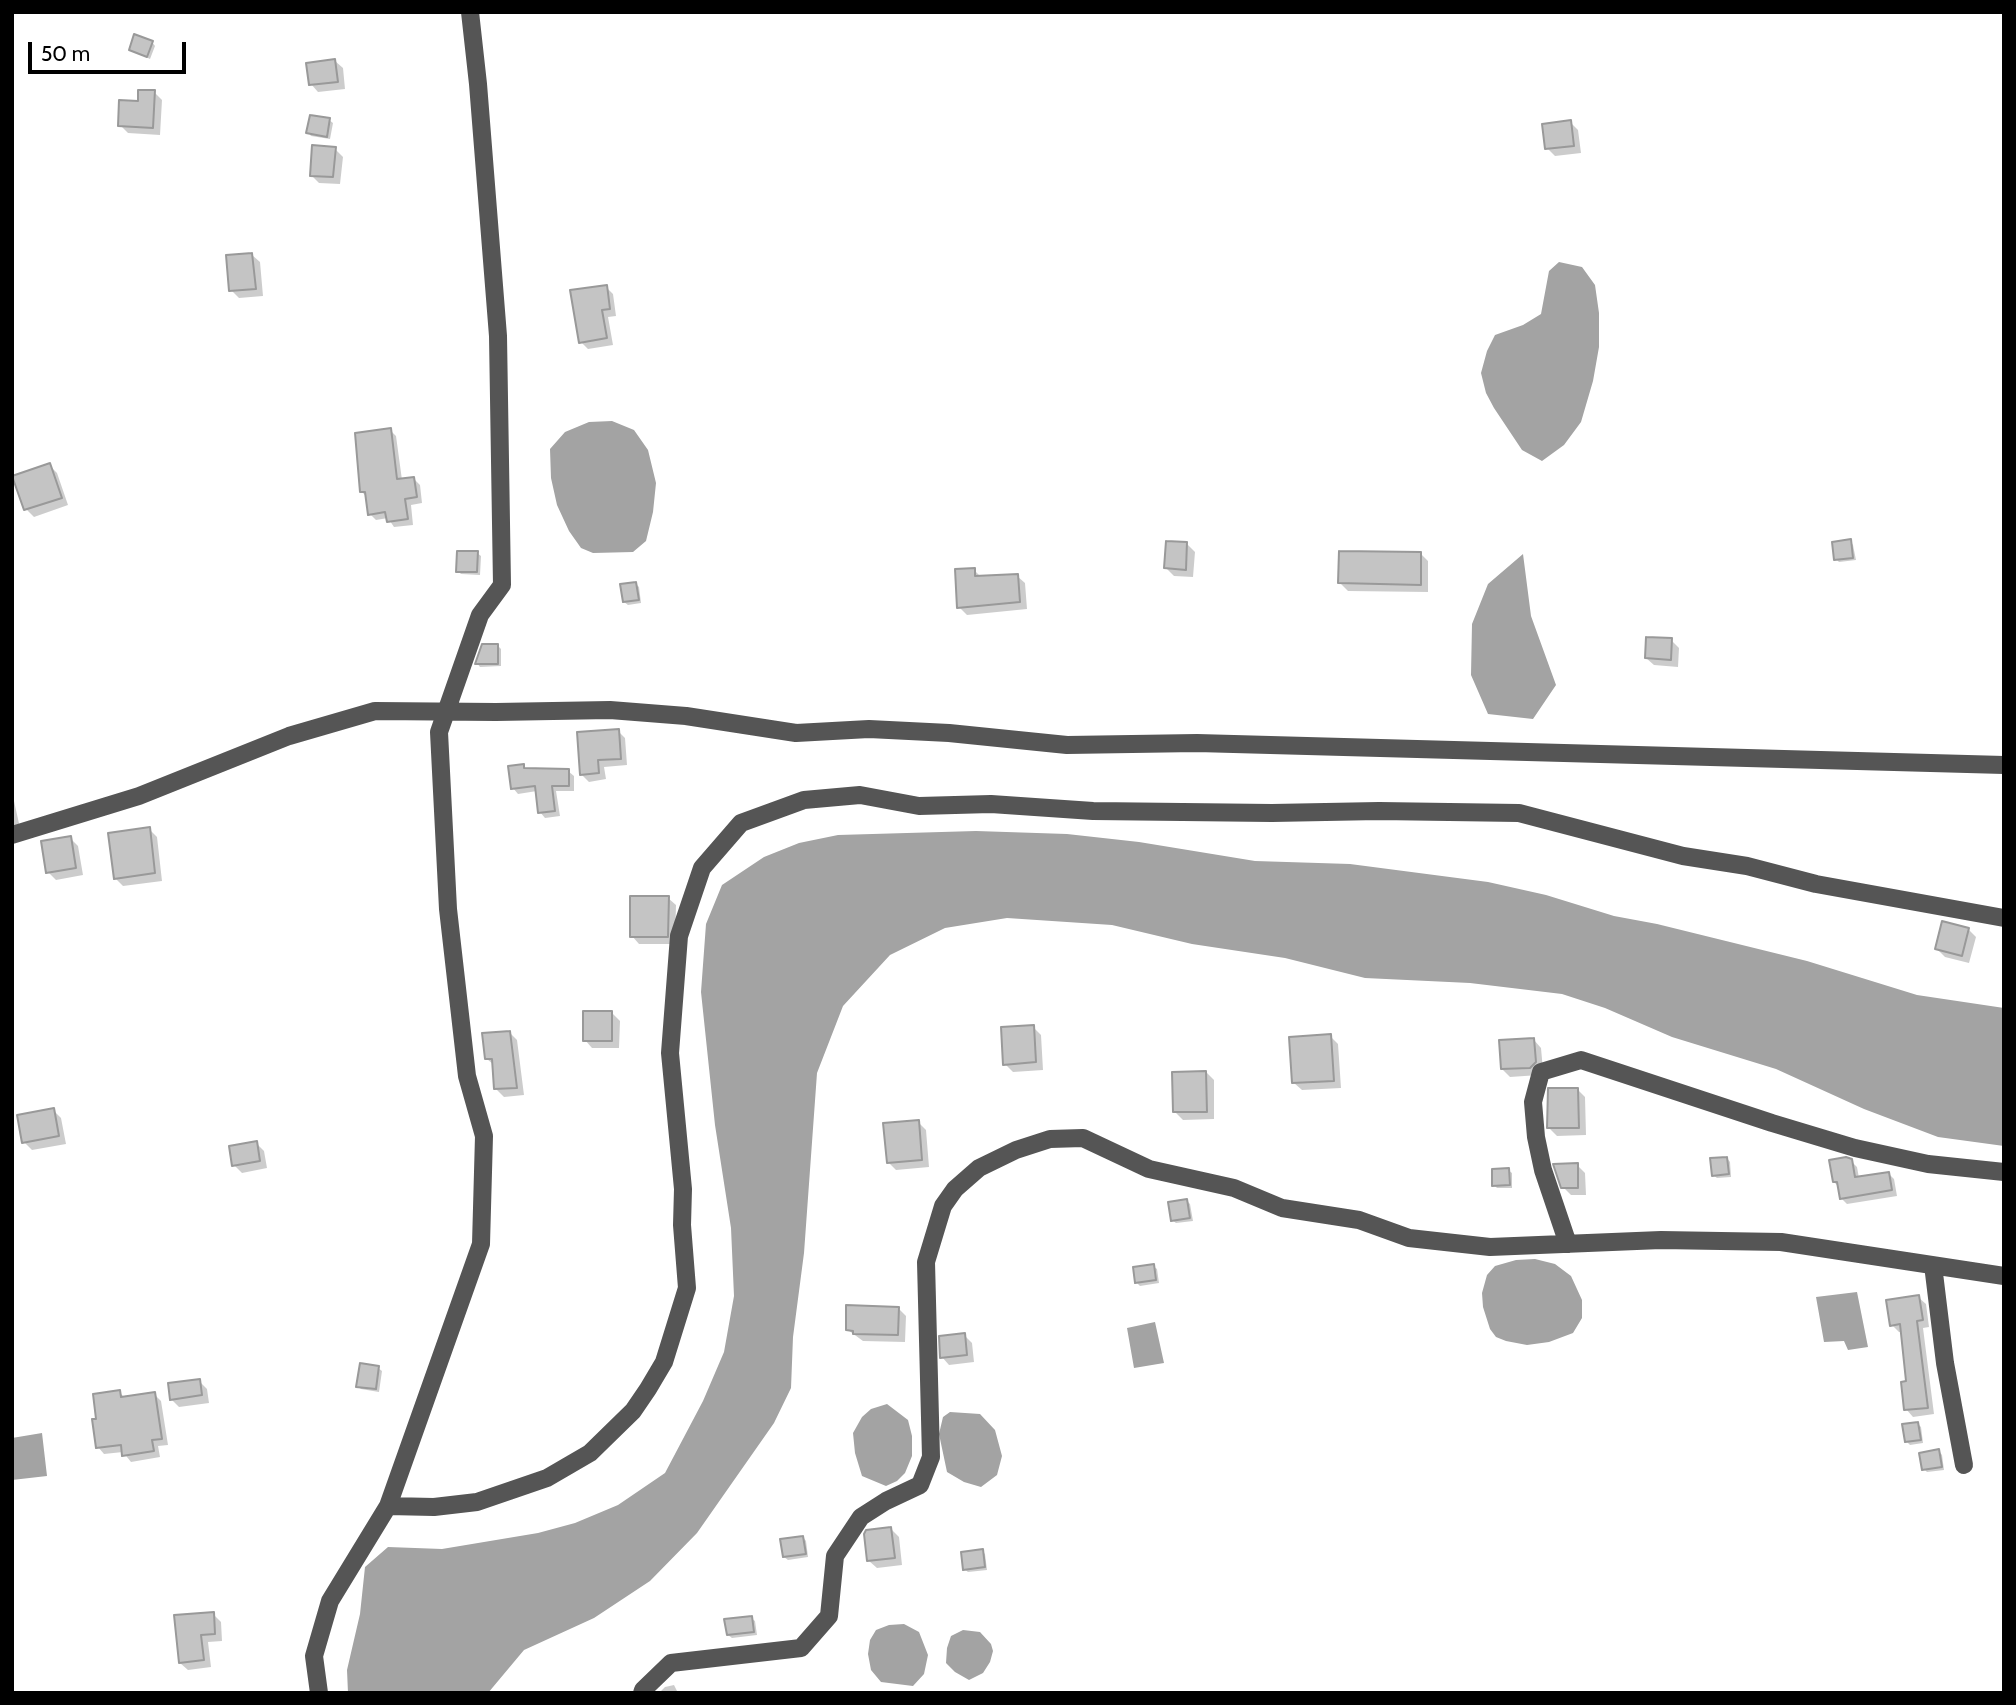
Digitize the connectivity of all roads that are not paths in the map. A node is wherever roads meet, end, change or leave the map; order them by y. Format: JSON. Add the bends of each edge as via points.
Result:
{"nodes":[{"id":1,"x":470,"y":12,"type":"edge"},
{"id":2,"x":449,"y":710,"type":"junction"},
{"id":3,"x":2004,"y":765,"type":"edge"},
{"id":4,"x":12,"y":835,"type":"edge"},
{"id":5,"x":2004,"y":918,"type":"edge"},
{"id":6,"x":2004,"y":1172,"type":"edge"},
{"id":7,"x":1568,"y":1244,"type":"junction"},
{"id":8,"x":1933,"y":1265,"type":"junction"},
{"id":9,"x":2004,"y":1276,"type":"edge"},
{"id":10,"x":1964,"y":1465,"type":"dead end"},
{"id":11,"x":388,"y":1506,"type":"junction"},
{"id":12,"x":319,"y":1693,"type":"edge"},
{"id":13,"x":642,"y":1693,"type":"edge"}],
"edges":[{"from":1,"to":2,"type":"street","via":[[498,336],[502,585],[480,615]]},
{"from":2,"to":3,"type":"street","via":[[610,710],[796,733],[869,729],[1067,746],[1197,743]]},
{"from":2,"to":4,"type":"street","via":[[375,711],[289,736],[139,796]]},
{"from":2,"to":11,"type":"street","via":[[439,732],[448,909],[467,1076],[484,1136],[481,1244]]},
{"from":5,"to":11,"type":"street","via":[[1683,856],[1518,813],[1093,811],[991,804],[919,806],[860,795],[804,800],[741,823],[702,868],[679,936],[670,1053],[687,1288],[664,1362],[649,1388],[633,1411],[590,1453],[547,1478],[477,1502]]},
{"from":6,"to":7,"type":"street","via":[[1928,1164],[1855,1148],[1581,1060],[1541,1072],[1533,1102],[1543,1170]]},
{"from":7,"to":8,"type":"street","via":[[1781,1242]]},
{"from":7,"to":13,"type":"street","via":[[1490,1247],[1409,1238],[1359,1220],[1282,1208],[1234,1188],[1149,1169],[1083,1138],[1050,1139],[991,1162],[955,1189],[943,1206],[926,1262],[931,1457],[920,1485],[862,1517],[835,1556],[829,1616],[801,1648],[671,1663]]},
{"from":8,"to":9,"type":"street"},
{"from":8,"to":10,"type":"street"},
{"from":11,"to":12,"type":"street","via":[[330,1601],[314,1656]]}]}
